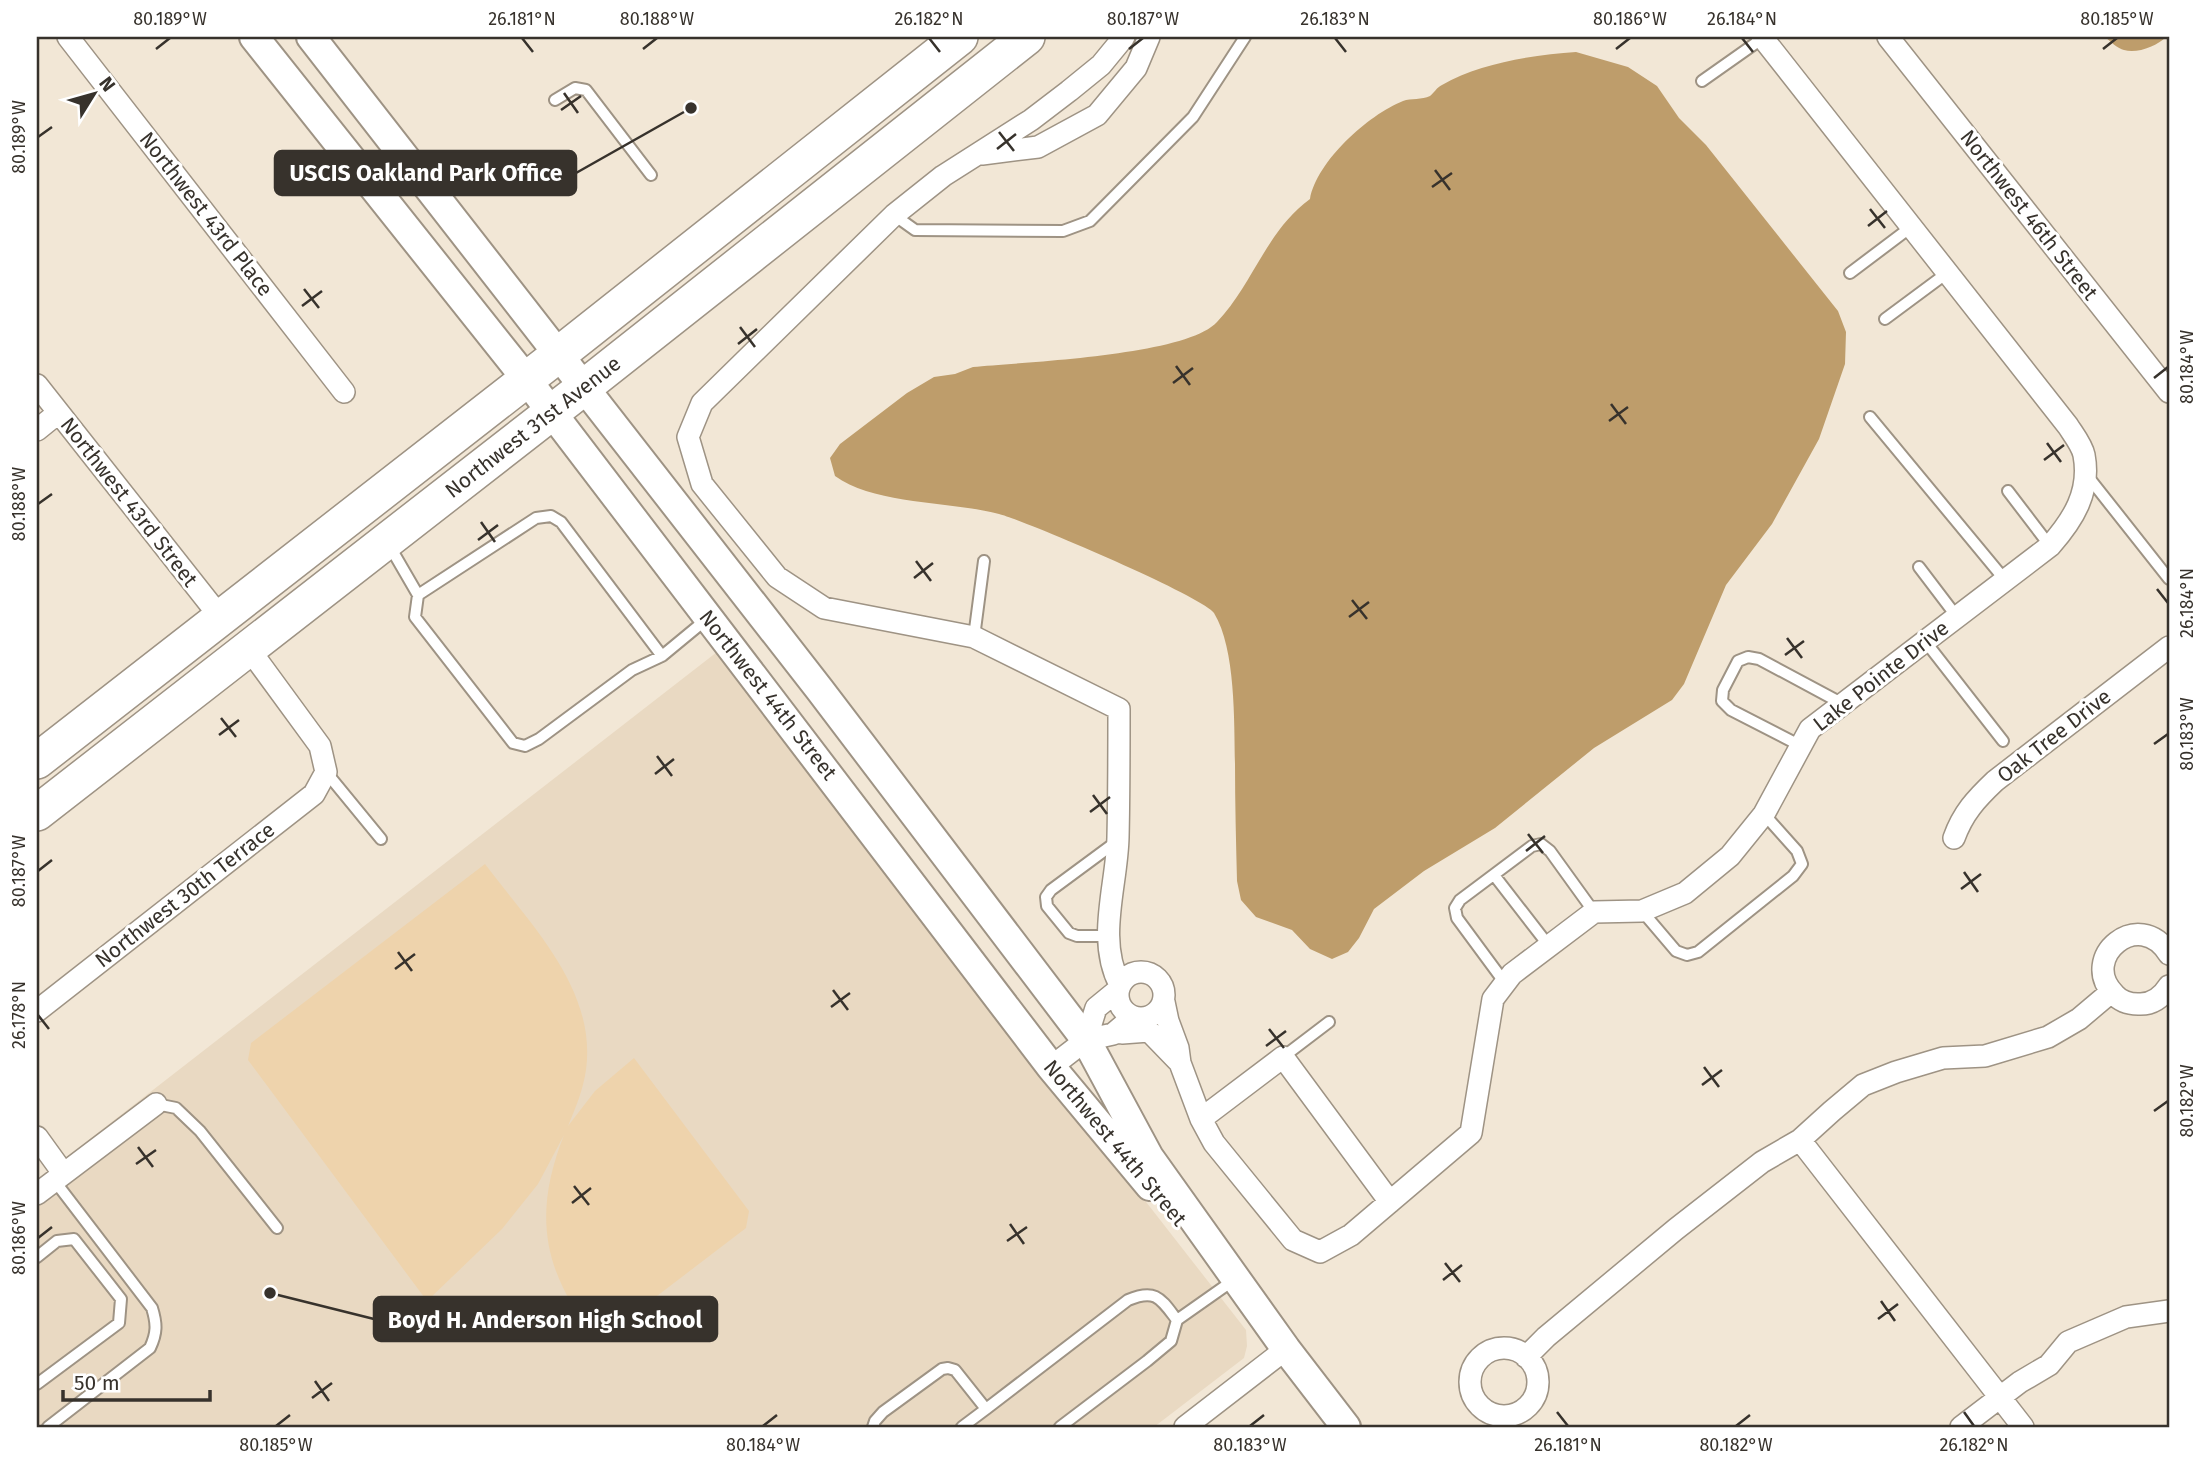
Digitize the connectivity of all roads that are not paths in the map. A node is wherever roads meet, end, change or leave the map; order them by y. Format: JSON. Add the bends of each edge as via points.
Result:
{"nodes":[{"id":1,"x":68,"y":37,"type":"edge"},
{"id":2,"x":254,"y":37,"type":"edge"},
{"id":3,"x":311,"y":37,"type":"edge"},
{"id":4,"x":960,"y":37,"type":"edge"},
{"id":5,"x":1027,"y":37,"type":"edge"},
{"id":6,"x":1124,"y":37,"type":"edge"},
{"id":7,"x":1149,"y":37,"type":"edge"},
{"id":8,"x":1245,"y":37,"type":"edge"},
{"id":9,"x":1762,"y":37,"type":"edge"},
{"id":10,"x":1888,"y":37,"type":"edge"},
{"id":11,"x":340,"y":74,"type":"junction"},
{"id":12,"x":1702,"y":81,"type":"dead end"},
{"id":13,"x":555,"y":100,"type":"dead end"},
{"id":14,"x":306,"y":103,"type":"junction"},
{"id":15,"x":976,"y":155,"type":"junction"},
{"id":16,"x":651,"y":175,"type":"dead end"},
{"id":17,"x":894,"y":215,"type":"junction"},
{"id":18,"x":1912,"y":227,"type":"junction"},
{"id":19,"x":1850,"y":272,"type":"dead end"},
{"id":20,"x":1947,"y":272,"type":"junction"},
{"id":21,"x":1885,"y":319,"type":"dead end"},
{"id":22,"x":558,"y":355,"type":"junction"},
{"id":23,"x":527,"y":380,"type":"junction"},
{"id":24,"x":37,"y":385,"type":"edge"},
{"id":25,"x":583,"y":388,"type":"junction"},
{"id":26,"x":344,"y":392,"type":"dead end"},
{"id":27,"x":2169,"y":393,"type":"edge"},
{"id":28,"x":58,"y":413,"type":"junction"},
{"id":29,"x":552,"y":413,"type":"junction"},
{"id":30,"x":1870,"y":417,"type":"dead end"},
{"id":31,"x":37,"y":430,"type":"edge"},
{"id":32,"x":2084,"y":472,"type":"junction"},
{"id":33,"x":2008,"y":491,"type":"dead end"},
{"id":34,"x":387,"y":542,"type":"junction"},
{"id":35,"x":2050,"y":546,"type":"junction"},
{"id":36,"x":984,"y":561,"type":"dead end"},
{"id":37,"x":1919,"y":567,"type":"dead end"},
{"id":38,"x":2169,"y":579,"type":"edge"},
{"id":39,"x":2005,"y":580,"type":"junction"},
{"id":40,"x":418,"y":595,"type":"junction"},
{"id":41,"x":1957,"y":617,"type":"junction"},
{"id":42,"x":221,"y":618,"type":"junction"},
{"id":43,"x":708,"y":618,"type":"junction"},
{"id":44,"x":974,"y":637,"type":"junction"},
{"id":45,"x":1925,"y":641,"type":"junction"},
{"id":46,"x":2169,"y":647,"type":"edge"},
{"id":47,"x":249,"y":649,"type":"junction"},
{"id":48,"x":662,"y":656,"type":"junction"},
{"id":49,"x":1843,"y":704,"type":"junction"},
{"id":50,"x":2003,"y":741,"type":"dead end"},
{"id":51,"x":1801,"y":746,"type":"junction"},
{"id":52,"x":37,"y":761,"type":"edge"},
{"id":53,"x":326,"y":772,"type":"junction"},
{"id":54,"x":37,"y":813,"type":"edge"},
{"id":55,"x":1764,"y":814,"type":"junction"},
{"id":56,"x":1954,"y":838,"type":"dead end"},
{"id":57,"x":381,"y":839,"type":"dead end"},
{"id":58,"x":1118,"y":840,"type":"junction"},
{"id":59,"x":1494,"y":875,"type":"junction"},
{"id":60,"x":1642,"y":911,"type":"junction"},
{"id":61,"x":1594,"y":912,"type":"junction"},
{"id":62,"x":1108,"y":936,"type":"junction"},
{"id":63,"x":1549,"y":946,"type":"junction"},
{"id":64,"x":2169,"y":954,"type":"edge"},
{"id":65,"x":1138,"y":971,"type":"junction"},
{"id":66,"x":1505,"y":983,"type":"junction"},
{"id":67,"x":2169,"y":986,"type":"edge"},
{"id":68,"x":1119,"y":988,"type":"junction"},
{"id":69,"x":2111,"y":992,"type":"junction"},
{"id":70,"x":37,"y":1011,"type":"edge"},
{"id":71,"x":1133,"y":1017,"type":"junction"},
{"id":72,"x":1160,"y":1018,"type":"junction"},
{"id":73,"x":1329,"y":1022,"type":"dead end"},
{"id":74,"x":1100,"y":1037,"type":"junction"},
{"id":75,"x":1283,"y":1056,"type":"junction"},
{"id":76,"x":1051,"y":1067,"type":"junction"},
{"id":77,"x":156,"y":1104,"type":"joint"},
{"id":78,"x":1201,"y":1119,"type":"junction"},
{"id":79,"x":37,"y":1137,"type":"edge"},
{"id":80,"x":1800,"y":1140,"type":"junction"},
{"id":81,"x":58,"y":1177,"type":"junction"},
{"id":82,"x":37,"y":1194,"type":"edge"},
{"id":83,"x":1390,"y":1202,"type":"junction"},
{"id":84,"x":277,"y":1228,"type":"dead end"},
{"id":85,"x":37,"y":1257,"type":"edge"},
{"id":86,"x":1231,"y":1282,"type":"junction"},
{"id":87,"x":2169,"y":1311,"type":"edge"},
{"id":88,"x":1177,"y":1320,"type":"junction"},
{"id":89,"x":1286,"y":1349,"type":"junction"},
{"id":90,"x":1526,"y":1357,"type":"dead end"},
{"id":91,"x":37,"y":1384,"type":"edge"},
{"id":92,"x":2001,"y":1398,"type":"junction"},
{"id":93,"x":986,"y":1409,"type":"junction"},
{"id":94,"x":48,"y":1427,"type":"edge"},
{"id":95,"x":873,"y":1427,"type":"edge"},
{"id":96,"x":962,"y":1427,"type":"edge"},
{"id":97,"x":1060,"y":1427,"type":"edge"},
{"id":98,"x":1185,"y":1427,"type":"edge"},
{"id":99,"x":1346,"y":1427,"type":"edge"},
{"id":100,"x":1961,"y":1427,"type":"edge"},
{"id":101,"x":2023,"y":1427,"type":"edge"}],
"edges":[{"from":1,"to":26,"type":"street","name":"Northwest 43rd Place"},
{"from":2,"to":14,"type":"street","name":"Northwest 44th Street"},
{"from":3,"to":11,"type":"street","name":"Northwest 44th Street"},
{"from":4,"to":22,"type":"main road","name":"Northwest 31st Avenue"},
{"from":5,"to":25,"type":"main road","name":"Northwest 31st Avenue"},
{"from":6,"to":15,"type":"street","via":[[1101,65],[1069,91]]},
{"from":7,"to":15,"type":"street","via":[[1136,68],[1097,115],[1038,147]]},
{"from":8,"to":17,"type":"lane","via":[[1194,117],[1090,221],[1063,231],[915,230]]},
{"from":9,"to":12,"type":"lane"},
{"from":9,"to":18,"type":"street","name":"Lake Pointe Drive"},
{"from":10,"to":27,"type":"street","name":"Northwest 46th Street"},
{"from":11,"to":14,"type":"street"},
{"from":11,"to":22,"type":"street","name":"Northwest 44th Street"},
{"from":13,"to":16,"type":"lane","via":[[575,88],[586,90]]},
{"from":14,"to":23,"type":"street","name":"Northwest 44th Street"},
{"from":15,"to":17,"type":"street"},
{"from":17,"to":44,"type":"street","via":[[702,403],[688,437],[702,484],[777,577],[824,608]]},
{"from":18,"to":19,"type":"lane"},
{"from":18,"to":20,"type":"street","name":"Lake Pointe Drive"},
{"from":20,"to":21,"type":"lane"},
{"from":20,"to":32,"type":"street","name":"Lake Pointe Drive","via":[[2068,426],[2084,453]]},
{"from":22,"to":23,"type":"main road","name":"Northwest 31st Avenue"},
{"from":22,"to":25,"type":"street","name":"Northwest 44th Street"},
{"from":23,"to":29,"type":"street","name":"Northwest 44th Street"},
{"from":23,"to":42,"type":"main road","name":"Northwest 31st Avenue"},
{"from":24,"to":28,"type":"street","name":"Northwest 43rd Street"},
{"from":25,"to":29,"type":"main road","name":"Northwest 31st Avenue"},
{"from":25,"to":74,"type":"street","name":"Northwest 44th Street"},
{"from":28,"to":31,"type":"street"},
{"from":28,"to":42,"type":"street","name":"Northwest 43rd Street"},
{"from":29,"to":34,"type":"main road","name":"Northwest 31st Avenue"},
{"from":29,"to":43,"type":"street","name":"Northwest 44th Street"},
{"from":30,"to":39,"type":"lane"},
{"from":32,"to":35,"type":"street","name":"Lake Pointe Drive","via":[[2084,493],[2075,513]]},
{"from":32,"to":38,"type":"lane"},
{"from":33,"to":35,"type":"lane"},
{"from":34,"to":40,"type":"lane"},
{"from":34,"to":47,"type":"main road","name":"Northwest 31st Avenue"},
{"from":35,"to":39,"type":"street","name":"Lake Pointe Drive"},
{"from":36,"to":44,"type":"lane"},
{"from":37,"to":41,"type":"lane"},
{"from":39,"to":41,"type":"street","name":"Lake Pointe Drive"},
{"from":40,"to":48,"type":"lane","via":[[536,518],[551,516],[561,522]]},
{"from":40,"to":48,"type":"lane","via":[[415,617],[513,743],[525,746],[632,670]]},
{"from":41,"to":45,"type":"street","name":"Lake Pointe Drive"},
{"from":42,"to":52,"type":"main road","name":"Northwest 31st Avenue"},
{"from":43,"to":48,"type":"lane"},
{"from":43,"to":76,"type":"street","name":"Northwest 44th Street"},
{"from":44,"to":58,"type":"street","via":[[1119,709]]},
{"from":45,"to":49,"type":"street","name":"Lake Pointe Drive"},
{"from":45,"to":50,"type":"lane"},
{"from":46,"to":56,"type":"street","name":"Oak Tree Drive","via":[[1995,781],[1964,814]]},
{"from":47,"to":53,"type":"street","via":[[320,746]]},
{"from":47,"to":54,"type":"main road","name":"Northwest 31st Avenue"},
{"from":49,"to":51,"type":"street","name":"Lake Pointe Drive","via":[[1810,729]]},
{"from":49,"to":51,"type":"lane","via":[[1759,659],[1738,661],[1723,690],[1723,701],[1731,710]]},
{"from":51,"to":55,"type":"street","name":"Lake Pointe Drive"},
{"from":53,"to":57,"type":"lane"},
{"from":53,"to":70,"type":"street","name":"Northwest 30th Terrace","via":[[314,794]]},
{"from":55,"to":60,"type":"street","name":"Lake Pointe Drive","via":[[1730,856],[1685,893]]},
{"from":55,"to":60,"type":"lane","via":[[1797,851],[1802,864],[1698,952],[1676,951]]},
{"from":58,"to":62,"type":"street"},
{"from":58,"to":62,"type":"lane","via":[[1046,897],[1069,933]]},
{"from":59,"to":61,"type":"lane","via":[[1541,844]]},
{"from":59,"to":63,"type":"lane"},
{"from":59,"to":66,"type":"lane","via":[[1455,908],[1457,918]]},
{"from":60,"to":61,"type":"street","name":"Lake Pointe Drive"},
{"from":61,"to":63,"type":"street"},
{"from":62,"to":65,"type":"street"},
{"from":62,"to":68,"type":"street"},
{"from":63,"to":66,"type":"street"},
{"from":64,"to":69,"type":"street","via":[[2144,935],[2120,939],[2105,958],[2105,982]]},
{"from":65,"to":68,"type":"street","via":[[1127,976]]},
{"from":65,"to":72,"type":"street","via":[[1157,977],[1164,989]]},
{"from":66,"to":83,"type":"street","via":[[1493,999],[1471,1133]]},
{"from":67,"to":69,"type":"street","via":[[2161,996],[2141,1005]]},
{"from":68,"to":71,"type":"street","via":[[1119,1003]]},
{"from":68,"to":74,"type":"street","via":[[1096,1008]]},
{"from":69,"to":80,"type":"street","via":[[2048,1037],[1985,1056],[1943,1058],[1863,1085]]},
{"from":71,"to":72,"type":"street","via":[[1152,1016],[1161,1008]]},
{"from":71,"to":74,"type":"street"},
{"from":72,"to":74,"type":"street"},
{"from":72,"to":78,"type":"street"},
{"from":73,"to":75,"type":"lane"},
{"from":74,"to":76,"type":"street"},
{"from":74,"to":89,"type":"street","name":"Northwest 44th Street","via":[[1149,1157]]},
{"from":75,"to":78,"type":"street"},
{"from":75,"to":83,"type":"street"},
{"from":76,"to":86,"type":"street","name":"Northwest 44th Street"},
{"from":77,"to":81,"type":"street"},
{"from":77,"to":84,"type":"lane","via":[[176,1108],[200,1131]]},
{"from":78,"to":83,"type":"street","via":[[1214,1143],[1293,1240],[1320,1252],[1352,1235]]},
{"from":79,"to":81,"type":"street"},
{"from":80,"to":90,"type":"street","via":[[1762,1162],[1676,1229]]},
{"from":80,"to":92,"type":"street"},
{"from":81,"to":82,"type":"street"},
{"from":81,"to":94,"type":"lane","via":[[152,1308],[157,1333],[150,1348]]},
{"from":85,"to":91,"type":"lane","via":[[57,1241],[74,1238],[121,1299],[119,1323]]},
{"from":86,"to":88,"type":"lane"},
{"from":86,"to":89,"type":"street","name":"Northwest 44th Street"},
{"from":87,"to":92,"type":"street","via":[[2126,1317],[2068,1342],[2049,1365]]},
{"from":88,"to":93,"type":"lane","via":[[1151,1294],[1128,1300]]},
{"from":88,"to":97,"type":"lane","via":[[1171,1341]]},
{"from":89,"to":98,"type":"street"},
{"from":89,"to":99,"type":"street","name":"Northwest 44th Street"},
{"from":92,"to":100,"type":"street"},
{"from":92,"to":101,"type":"street"},
{"from":93,"to":95,"type":"lane","via":[[955,1370],[948,1368],[883,1412]]},
{"from":93,"to":96,"type":"lane"}]}
